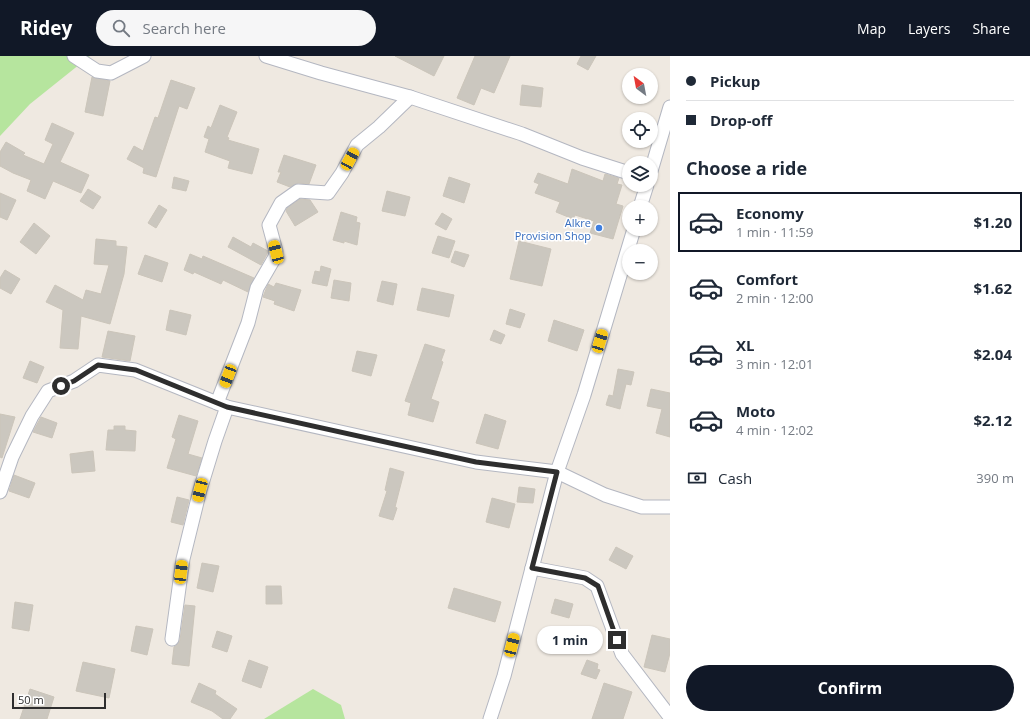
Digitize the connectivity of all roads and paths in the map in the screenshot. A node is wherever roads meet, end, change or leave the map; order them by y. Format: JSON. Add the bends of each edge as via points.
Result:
{"nodes":[{"id":1,"x":74,"y":56,"type":"edge"},
{"id":2,"x":144,"y":56,"type":"edge"},
{"id":3,"x":266,"y":56,"type":"edge"},
{"id":4,"x":410,"y":97,"type":"junction"},
{"id":5,"x":670,"y":107,"type":"edge"},
{"id":6,"x":655,"y":156,"type":"edge"},
{"id":7,"x":622,"y":171,"type":"edge"},
{"id":8,"x":632,"y":236,"type":"edge"},
{"id":9,"x":222,"y":405,"type":"junction"},
{"id":10,"x":557,"y":472,"type":"junction"},
{"id":11,"x":0,"y":492,"type":"edge"},
{"id":12,"x":670,"y":507,"type":"edge"},
{"id":13,"x":532,"y":568,"type":"junction"},
{"id":14,"x":172,"y":639,"type":"dead end"},
{"id":15,"x":670,"y":717,"type":"edge"},
{"id":16,"x":490,"y":719,"type":"edge"}],
"edges":[{"from":1,"to":2,"type":"street","via":[[97,71],[111,73]]},
{"from":3,"to":4,"type":"street"},
{"from":4,"to":7,"type":"street"},
{"from":4,"to":9,"type":"street","via":[[379,128],[357,145],[328,192],[298,191],[281,203],[269,226],[276,252],[257,288]]},
{"from":5,"to":6,"type":"street"},
{"from":8,"to":10,"type":"street","via":[[584,395]]},
{"from":9,"to":10,"type":"street","via":[[476,462]]},
{"from":9,"to":11,"type":"street","via":[[136,370],[98,365],[74,381],[48,391],[32,416],[12,457]]},
{"from":9,"to":14,"type":"street","via":[[215,441],[183,559]]},
{"from":10,"to":12,"type":"street","via":[[605,495],[642,507]]},
{"from":10,"to":13,"type":"street"},
{"from":13,"to":15,"type":"street","via":[[585,578],[598,586],[622,654]]},
{"from":13,"to":16,"type":"street"}]}
